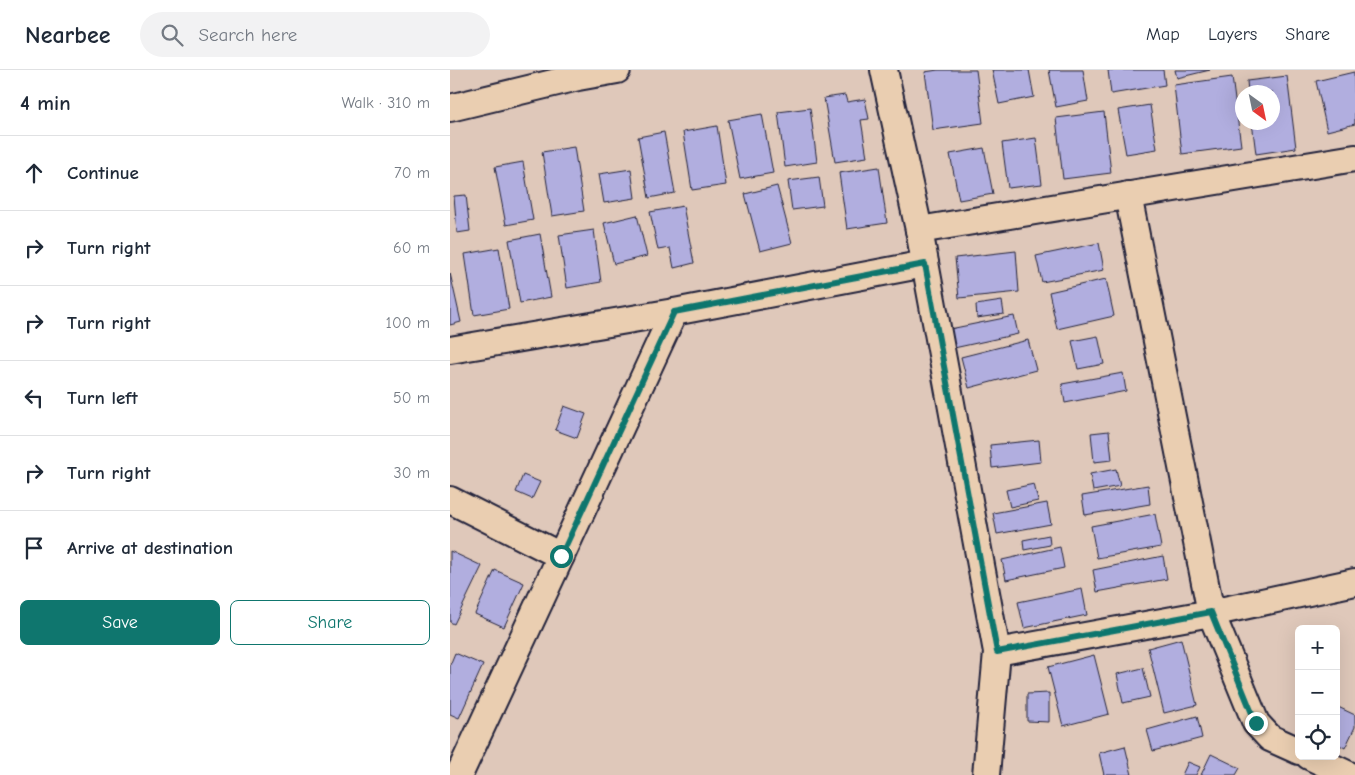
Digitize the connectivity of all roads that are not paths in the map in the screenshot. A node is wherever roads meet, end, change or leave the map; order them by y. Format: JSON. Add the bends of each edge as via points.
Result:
{"nodes":[{"id":1,"x":617,"y":70,"type":"edge"},
{"id":2,"x":884,"y":70,"type":"edge"},
{"id":3,"x":577,"y":74,"type":"edge"},
{"id":4,"x":450,"y":108,"type":"edge"},
{"id":5,"x":1355,"y":158,"type":"edge"},
{"id":6,"x":1128,"y":195,"type":"junction"},
{"id":7,"x":919,"y":230,"type":"junction"},
{"id":8,"x":925,"y":264,"type":"junction"},
{"id":9,"x":674,"y":312,"type":"junction"},
{"id":10,"x":450,"y":350,"type":"edge"},
{"id":11,"x":450,"y":500,"type":"edge"},
{"id":12,"x":561,"y":556,"type":"junction"},
{"id":13,"x":1355,"y":582,"type":"edge"},
{"id":14,"x":1211,"y":612,"type":"junction"},
{"id":15,"x":997,"y":652,"type":"junction"},
{"id":16,"x":1295,"y":750,"type":"edge"},
{"id":17,"x":1317,"y":760,"type":"edge"},
{"id":18,"x":457,"y":769,"type":"edge"},
{"id":19,"x":986,"y":775,"type":"edge"},
{"id":20,"x":1349,"y":775,"type":"edge"}],
"edges":[{"from":1,"to":3,"type":"street"},
{"from":2,"to":7,"type":"street"},
{"from":3,"to":4,"type":"street"},
{"from":5,"to":6,"type":"street"},
{"from":6,"to":7,"type":"street"},
{"from":6,"to":14,"type":"street"},
{"from":7,"to":8,"type":"street"},
{"from":8,"to":9,"type":"street"},
{"from":8,"to":15,"type":"street"},
{"from":9,"to":10,"type":"street"},
{"from":9,"to":12,"type":"street"},
{"from":11,"to":12,"type":"street"},
{"from":12,"to":18,"type":"street"},
{"from":13,"to":14,"type":"street"},
{"from":14,"to":15,"type":"street"},
{"from":14,"to":16,"type":"street","via":[[1256,723],[1270,738]]},
{"from":15,"to":19,"type":"street"},
{"from":17,"to":20,"type":"street"}]}
